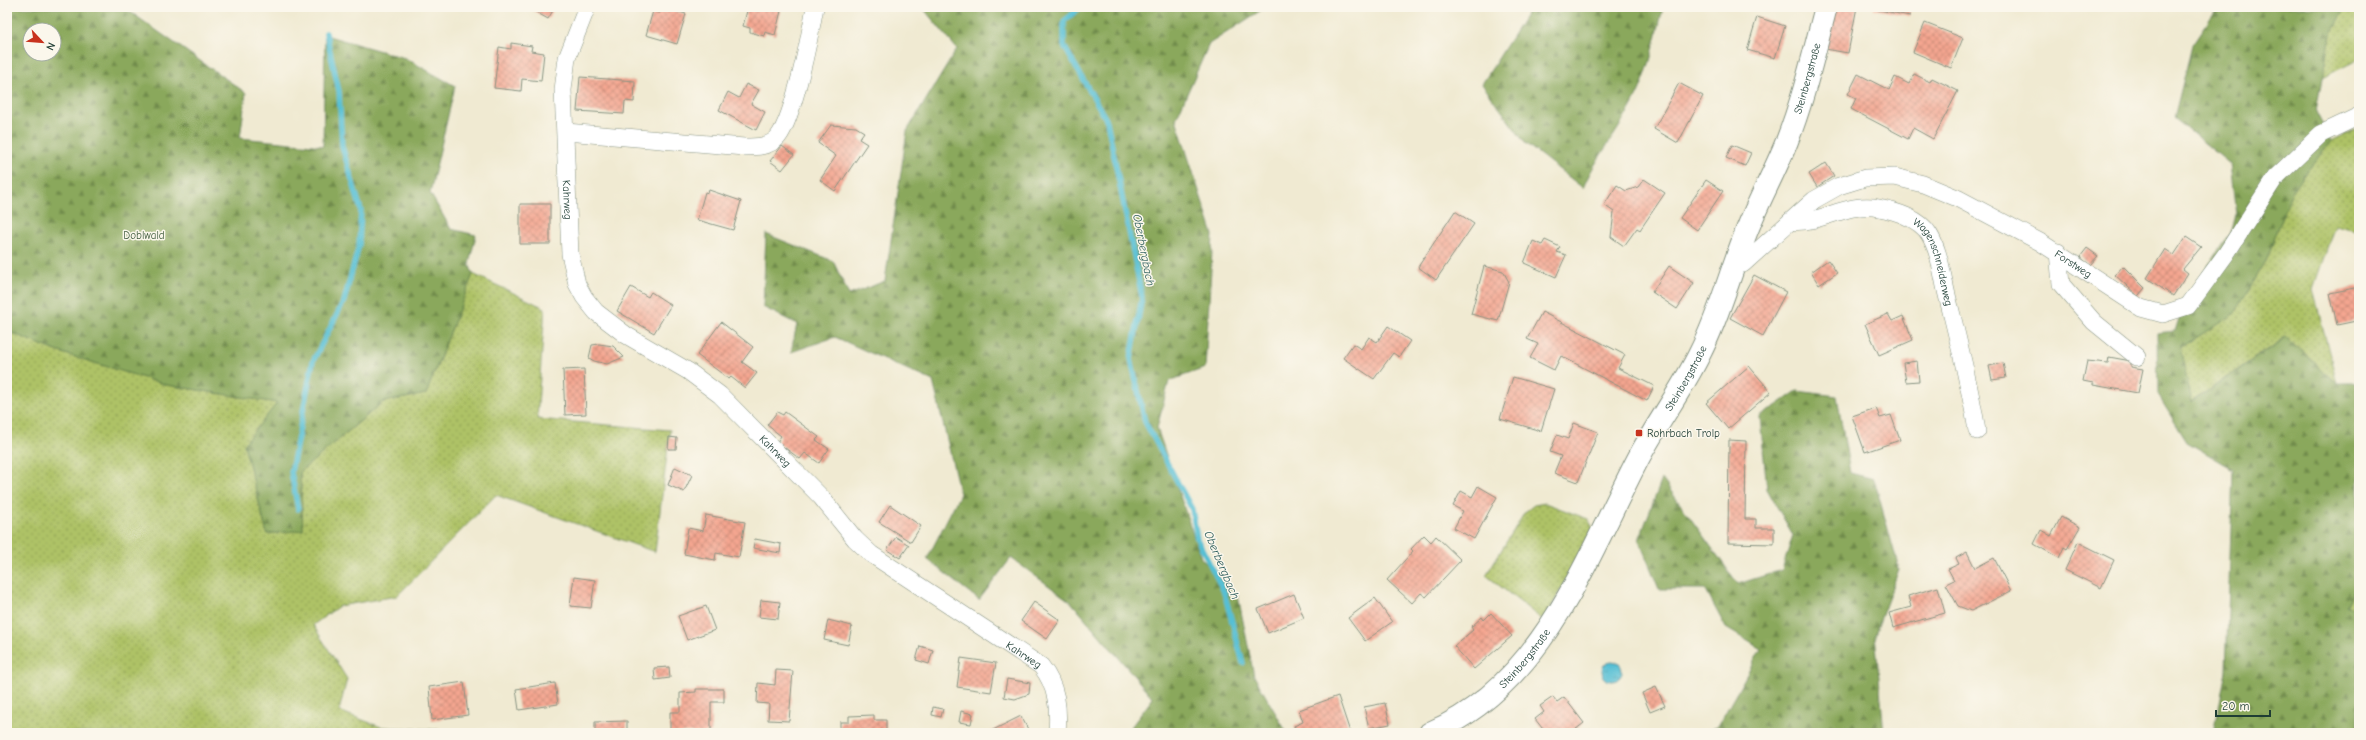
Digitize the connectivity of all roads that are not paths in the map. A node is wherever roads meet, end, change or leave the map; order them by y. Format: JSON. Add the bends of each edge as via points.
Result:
{"nodes":[{"id":1,"x":587,"y":7,"type":"edge"},
{"id":2,"x":815,"y":7,"type":"edge"},
{"id":3,"x":1826,"y":7,"type":"edge"},
{"id":4,"x":2359,"y":116,"type":"edge"},
{"id":5,"x":566,"y":132,"type":"junction"},
{"id":6,"x":1791,"y":221,"type":"junction"},
{"id":7,"x":2058,"y":252,"type":"junction"},
{"id":8,"x":1734,"y":265,"type":"junction"},
{"id":9,"x":2137,"y":357,"type":"dead end"},
{"id":10,"x":1976,"y":431,"type":"dead end"},
{"id":11,"x":1057,"y":733,"type":"edge"},
{"id":12,"x":1430,"y":733,"type":"edge"}],
"edges":[{"from":1,"to":5,"type":"street","name":"Kahrweg","via":[[566,65],[563,90]]},
{"from":2,"to":5,"type":"street","via":[[788,119],[778,138],[771,142],[761,147],[744,147]]},
{"from":3,"to":8,"type":"main road","name":"Steinbergstraße","via":[[1787,141]]},
{"from":4,"to":7,"type":"street","name":"Forstweg","via":[[2321,134],[2275,178],[2226,254],[2188,306],[2163,314],[2141,308]]},
{"from":5,"to":11,"type":"street","name":"Kahrweg","via":[[572,270],[584,297],[596,312],[626,336],[688,371],[720,395],[821,496],[871,554],[1041,666],[1048,675],[1057,699]]},
{"from":6,"to":7,"type":"street","name":"Forstweg","via":[[1814,200],[1839,186],[1865,178],[1895,177],[1939,190]]},
{"from":6,"to":8,"type":"street","name":"Forstweg","via":[[1743,264]]},
{"from":6,"to":10,"type":"street","name":"Wagenschneiderweg","via":[[1809,221],[1846,208],[1878,207],[1909,217],[1929,233],[1938,256],[1970,390]]},
{"from":7,"to":9,"type":"street","via":[[2061,284],[2094,322]]},
{"from":8,"to":12,"type":"main road","name":"Steinbergstraße","via":[[1699,355],[1639,457],[1589,556],[1538,644],[1504,683],[1462,715]]}]}
